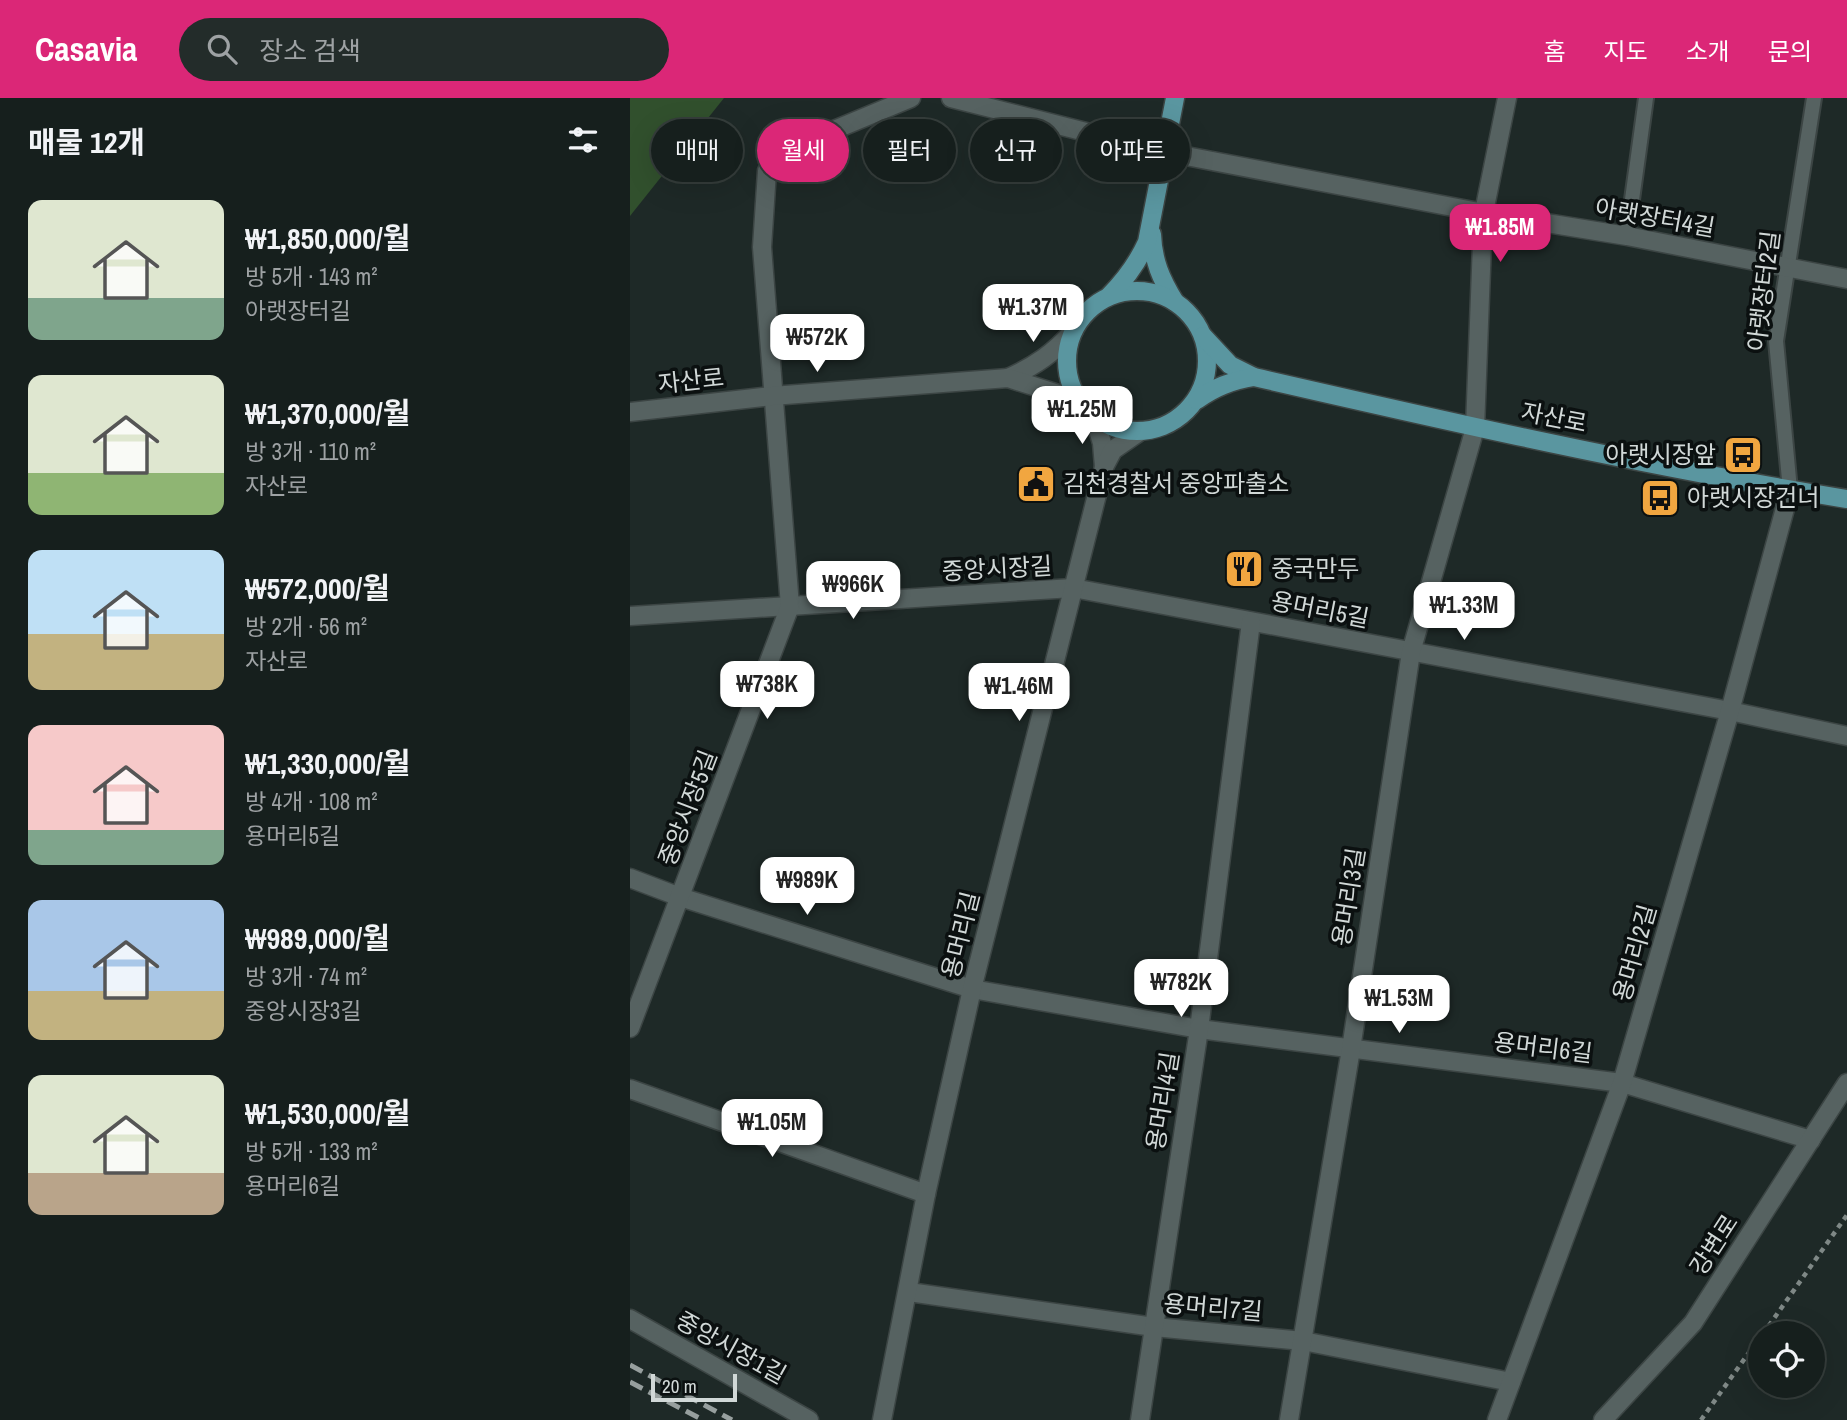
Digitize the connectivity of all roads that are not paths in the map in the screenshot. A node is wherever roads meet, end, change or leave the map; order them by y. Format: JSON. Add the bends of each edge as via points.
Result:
{"nodes":[{"id":1,"x":911,"y":98,"type":"edge"},
{"id":2,"x":951,"y":98,"type":"edge"},
{"id":3,"x":1175,"y":98,"type":"edge"},
{"id":4,"x":1507,"y":98,"type":"edge"},
{"id":5,"x":1646,"y":98,"type":"edge"},
{"id":6,"x":1814,"y":98,"type":"edge"},
{"id":7,"x":1171,"y":119,"type":"edge"},
{"id":8,"x":1076,"y":130,"type":"edge"},
{"id":9,"x":1190,"y":157,"type":"edge"},
{"id":10,"x":1160,"y":182,"type":"edge"},
{"id":11,"x":1484,"y":213,"type":"junction"},
{"id":12,"x":1153,"y":219,"type":"junction"},
{"id":13,"x":1628,"y":236,"type":"junction"},
{"id":14,"x":1788,"y":268,"type":"junction"},
{"id":15,"x":1847,"y":279,"type":"edge"},
{"id":16,"x":1107,"y":298,"type":"junction"},
{"id":17,"x":1175,"y":302,"type":"junction"},
{"id":18,"x":1073,"y":330,"type":"junction"},
{"id":19,"x":1203,"y":336,"type":"junction"},
{"id":20,"x":1254,"y":377,"type":"junction"},
{"id":21,"x":1009,"y":378,"type":"junction"},
{"id":22,"x":772,"y":396,"type":"junction"},
{"id":23,"x":1077,"y":400,"type":"junction"},
{"id":24,"x":1197,"y":400,"type":"junction"},
{"id":25,"x":630,"y":412,"type":"edge"},
{"id":26,"x":1094,"y":417,"type":"junction"},
{"id":27,"x":1475,"y":428,"type":"junction"},
{"id":28,"x":1139,"y":432,"type":"junction"},
{"id":29,"x":1104,"y":467,"type":"junction"},
{"id":30,"x":1790,"y":490,"type":"junction"},
{"id":31,"x":1847,"y":499,"type":"edge"},
{"id":32,"x":1073,"y":589,"type":"junction"},
{"id":33,"x":790,"y":606,"type":"junction"},
{"id":34,"x":630,"y":616,"type":"edge"},
{"id":35,"x":1251,"y":622,"type":"junction"},
{"id":36,"x":1411,"y":652,"type":"junction"},
{"id":37,"x":1730,"y":711,"type":"junction"},
{"id":38,"x":1847,"y":736,"type":"edge"},
{"id":39,"x":630,"y":878,"type":"edge"},
{"id":40,"x":680,"y":897,"type":"junction"},
{"id":41,"x":972,"y":989,"type":"junction"},
{"id":42,"x":630,"y":1028,"type":"edge"},
{"id":43,"x":1199,"y":1029,"type":"junction"},
{"id":44,"x":1351,"y":1049,"type":"junction"},
{"id":45,"x":1622,"y":1083,"type":"junction"},
{"id":46,"x":1847,"y":1083,"type":"edge"},
{"id":47,"x":630,"y":1089,"type":"edge"},
{"id":48,"x":1811,"y":1140,"type":"junction"},
{"id":49,"x":926,"y":1194,"type":"junction"},
{"id":50,"x":909,"y":1292,"type":"junction"},
{"id":51,"x":630,"y":1319,"type":"edge"},
{"id":52,"x":1154,"y":1327,"type":"junction"},
{"id":53,"x":1303,"y":1341,"type":"junction"},
{"id":54,"x":1511,"y":1382,"type":"junction"},
{"id":55,"x":809,"y":1420,"type":"edge"},
{"id":56,"x":883,"y":1420,"type":"edge"},
{"id":57,"x":1140,"y":1420,"type":"edge"},
{"id":58,"x":1289,"y":1420,"type":"edge"},
{"id":59,"x":1497,"y":1420,"type":"edge"},
{"id":60,"x":1603,"y":1420,"type":"edge"}],
"edges":[{"from":1,"to":22,"type":"street","name":"중앙시장5길","via":[[822,135],[768,171],[762,247]]},
{"from":2,"to":8,"type":"street","name":"아랫장터4길"},
{"from":3,"to":7,"type":"main road"},
{"from":4,"to":11,"type":"street","name":"용머리3길"},
{"from":5,"to":13,"type":"lane"},
{"from":6,"to":14,"type":"lane","name":"아랫장터2길"},
{"from":9,"to":11,"type":"street","name":"아랫장터4길"},
{"from":10,"to":12,"type":"main road"},
{"from":11,"to":13,"type":"street","name":"아랫장터4길"},
{"from":11,"to":27,"type":"street","name":"용머리3길"},
{"from":12,"to":16,"type":"main road","via":[[1138,263]]},
{"from":12,"to":17,"type":"main road","via":[[1159,276]]},
{"from":13,"to":14,"type":"street","name":"아랫장터4길"},
{"from":14,"to":15,"type":"street","name":"아랫장터4길"},
{"from":14,"to":30,"type":"lane","name":"아랫장터2길","via":[[1776,341]]},
{"from":16,"to":17,"type":"main road","via":[[1130,291],[1154,293]]},
{"from":16,"to":18,"type":"main road","via":[[1087,311]]},
{"from":17,"to":19,"type":"main road","via":[[1192,317]]},
{"from":18,"to":21,"type":"street","via":[[1043,361]]},
{"from":18,"to":23,"type":"main road","via":[[1068,377]]},
{"from":19,"to":20,"type":"main road","via":[[1230,365]]},
{"from":19,"to":24,"type":"main road","via":[[1208,357],[1206,380]]},
{"from":20,"to":24,"type":"main road","via":[[1227,382]]},
{"from":20,"to":27,"type":"main road","name":"자산로"},
{"from":21,"to":22,"type":"street","name":"자산로"},
{"from":21,"to":23,"type":"street"},
{"from":22,"to":25,"type":"street","name":"자산로"},
{"from":22,"to":33,"type":"street","name":"중앙시장5길"},
{"from":23,"to":26,"type":"main road"},
{"from":24,"to":28,"type":"main road","via":[[1182,417],[1162,428]]},
{"from":26,"to":28,"type":"main road","via":[[1115,429]]},
{"from":26,"to":29,"type":"street","name":"용머리길"},
{"from":27,"to":30,"type":"main road","name":"자산로"},
{"from":27,"to":36,"type":"street","name":"용머리3길"},
{"from":28,"to":29,"type":"street","name":"용머리길","via":[[1113,450]]},
{"from":29,"to":32,"type":"street","name":"용머리길"},
{"from":30,"to":31,"type":"main road","name":"자산로"},
{"from":30,"to":37,"type":"street","name":"용머리2길"},
{"from":32,"to":33,"type":"street","name":"중앙시장길"},
{"from":32,"to":35,"type":"street","name":"용머리5길"},
{"from":32,"to":41,"type":"street","name":"용머리길"},
{"from":33,"to":34,"type":"street","name":"중앙시장길"},
{"from":33,"to":40,"type":"street","name":"중앙시장5길"},
{"from":35,"to":36,"type":"street","name":"용머리5길"},
{"from":35,"to":43,"type":"street","name":"용머리4길"},
{"from":36,"to":37,"type":"street","name":"용머리5길"},
{"from":36,"to":44,"type":"street","name":"용머리3길"},
{"from":37,"to":38,"type":"street","name":"용머리5길"},
{"from":37,"to":45,"type":"street","name":"용머리2길"},
{"from":39,"to":40,"type":"street","name":"용머리6길"},
{"from":40,"to":41,"type":"street","name":"용머리6길"},
{"from":40,"to":42,"type":"street","name":"중앙시장5길"},
{"from":41,"to":43,"type":"street","name":"용머리6길"},
{"from":41,"to":49,"type":"street","name":"용머리길"},
{"from":43,"to":44,"type":"street","name":"용머리6길"},
{"from":43,"to":52,"type":"street","name":"용머리4길"},
{"from":44,"to":45,"type":"street","name":"용머리6길"},
{"from":44,"to":53,"type":"street","name":"용머리3길"},
{"from":45,"to":48,"type":"street","name":"용머리6길"},
{"from":45,"to":54,"type":"street","name":"용머리2길"},
{"from":46,"to":48,"type":"street","name":"강변로"},
{"from":47,"to":49,"type":"street"},
{"from":48,"to":60,"type":"street","name":"강변로","via":[[1693,1323]]},
{"from":49,"to":50,"type":"street","name":"용머리길"},
{"from":50,"to":52,"type":"street","name":"용머리7길"},
{"from":50,"to":56,"type":"street","name":"용머리길"},
{"from":51,"to":55,"type":"street","name":"중앙시장1길"},
{"from":52,"to":53,"type":"street","name":"용머리7길"},
{"from":52,"to":57,"type":"street","name":"용머리4길"},
{"from":53,"to":54,"type":"street","name":"용머리7길"},
{"from":53,"to":58,"type":"street","name":"용머리3길"},
{"from":54,"to":59,"type":"street","name":"용머리2길"}]}
